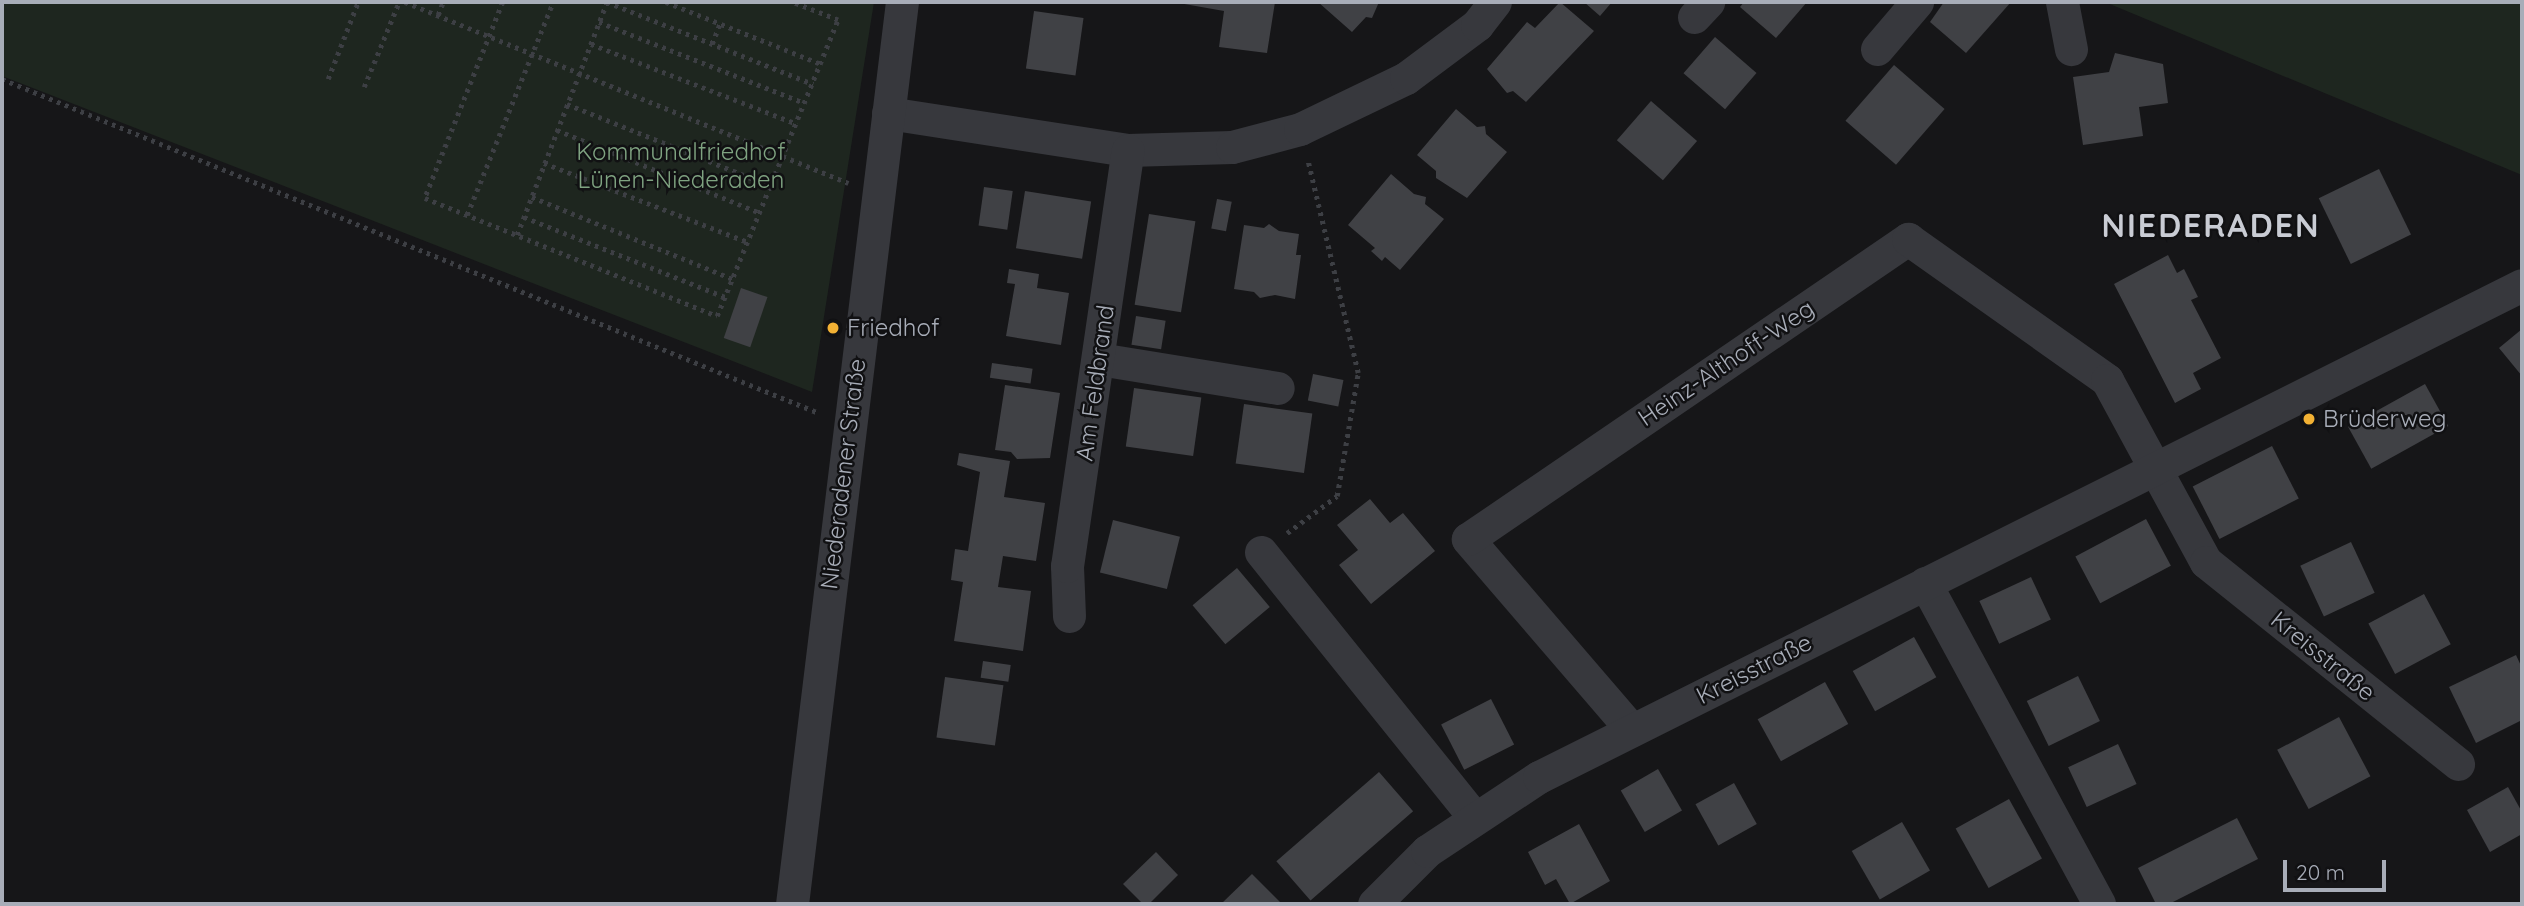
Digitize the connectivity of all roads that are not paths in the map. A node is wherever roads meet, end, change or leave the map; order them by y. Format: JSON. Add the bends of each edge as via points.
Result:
{"nodes":[{"id":1,"x":902,"y":2,"type":"edge"},
{"id":2,"x":1495,"y":2,"type":"edge"},
{"id":3,"x":1917,"y":2,"type":"edge"},
{"id":4,"x":2062,"y":2,"type":"edge"},
{"id":5,"x":1877,"y":49,"type":"dead end"},
{"id":6,"x":2071,"y":49,"type":"dead end"},
{"id":7,"x":888,"y":113,"type":"junction"},
{"id":8,"x":1128,"y":150,"type":"junction"},
{"id":9,"x":2522,"y":285,"type":"edge"},
{"id":10,"x":1099,"y":359,"type":"junction"},
{"id":11,"x":1278,"y":388,"type":"dead end"},
{"id":12,"x":2157,"y":468,"type":"junction"},
{"id":13,"x":1261,"y":552,"type":"road end"},
{"id":14,"x":1925,"y":583,"type":"junction"},
{"id":15,"x":1069,"y":616,"type":"dead end"},
{"id":16,"x":1632,"y":730,"type":"junction"},
{"id":17,"x":2458,"y":764,"type":"dead end"},
{"id":18,"x":1475,"y":818,"type":"junction"},
{"id":19,"x":792,"y":904,"type":"edge"},
{"id":20,"x":1374,"y":904,"type":"edge"},
{"id":21,"x":2099,"y":904,"type":"edge"}],
"edges":[{"from":1,"to":7,"type":"street","name":"Niederadener Straße"},
{"from":2,"to":8,"type":"street","via":[[1477,24],[1406,78],[1300,129],[1232,147]]},
{"from":3,"to":5,"type":"street"},
{"from":4,"to":6,"type":"street"},
{"from":7,"to":8,"type":"street"},
{"from":7,"to":19,"type":"street","name":"Niederadener Straße"},
{"from":8,"to":10,"type":"street","name":"Am Feldbrand"},
{"from":9,"to":12,"type":"street","name":"Kreisstraße"},
{"from":10,"to":11,"type":"street"},
{"from":10,"to":15,"type":"street","name":"Am Feldbrand","via":[[1067,566]]},
{"from":12,"to":14,"type":"street","name":"Kreisstraße"},
{"from":12,"to":16,"type":"street","name":"Heinz-Althoff-Weg","via":[[2107,380],[1908,239],[1468,539]]},
{"from":12,"to":17,"type":"street","name":"Kreisstraße","via":[[2206,562]]},
{"from":13,"to":18,"type":"street"},
{"from":14,"to":16,"type":"street","name":"Kreisstraße"},
{"from":14,"to":21,"type":"street"},
{"from":16,"to":18,"type":"street","name":"Kreisstraße","via":[[1539,777]]},
{"from":18,"to":20,"type":"street","name":"Kreisstraße","via":[[1427,851]]}]}
